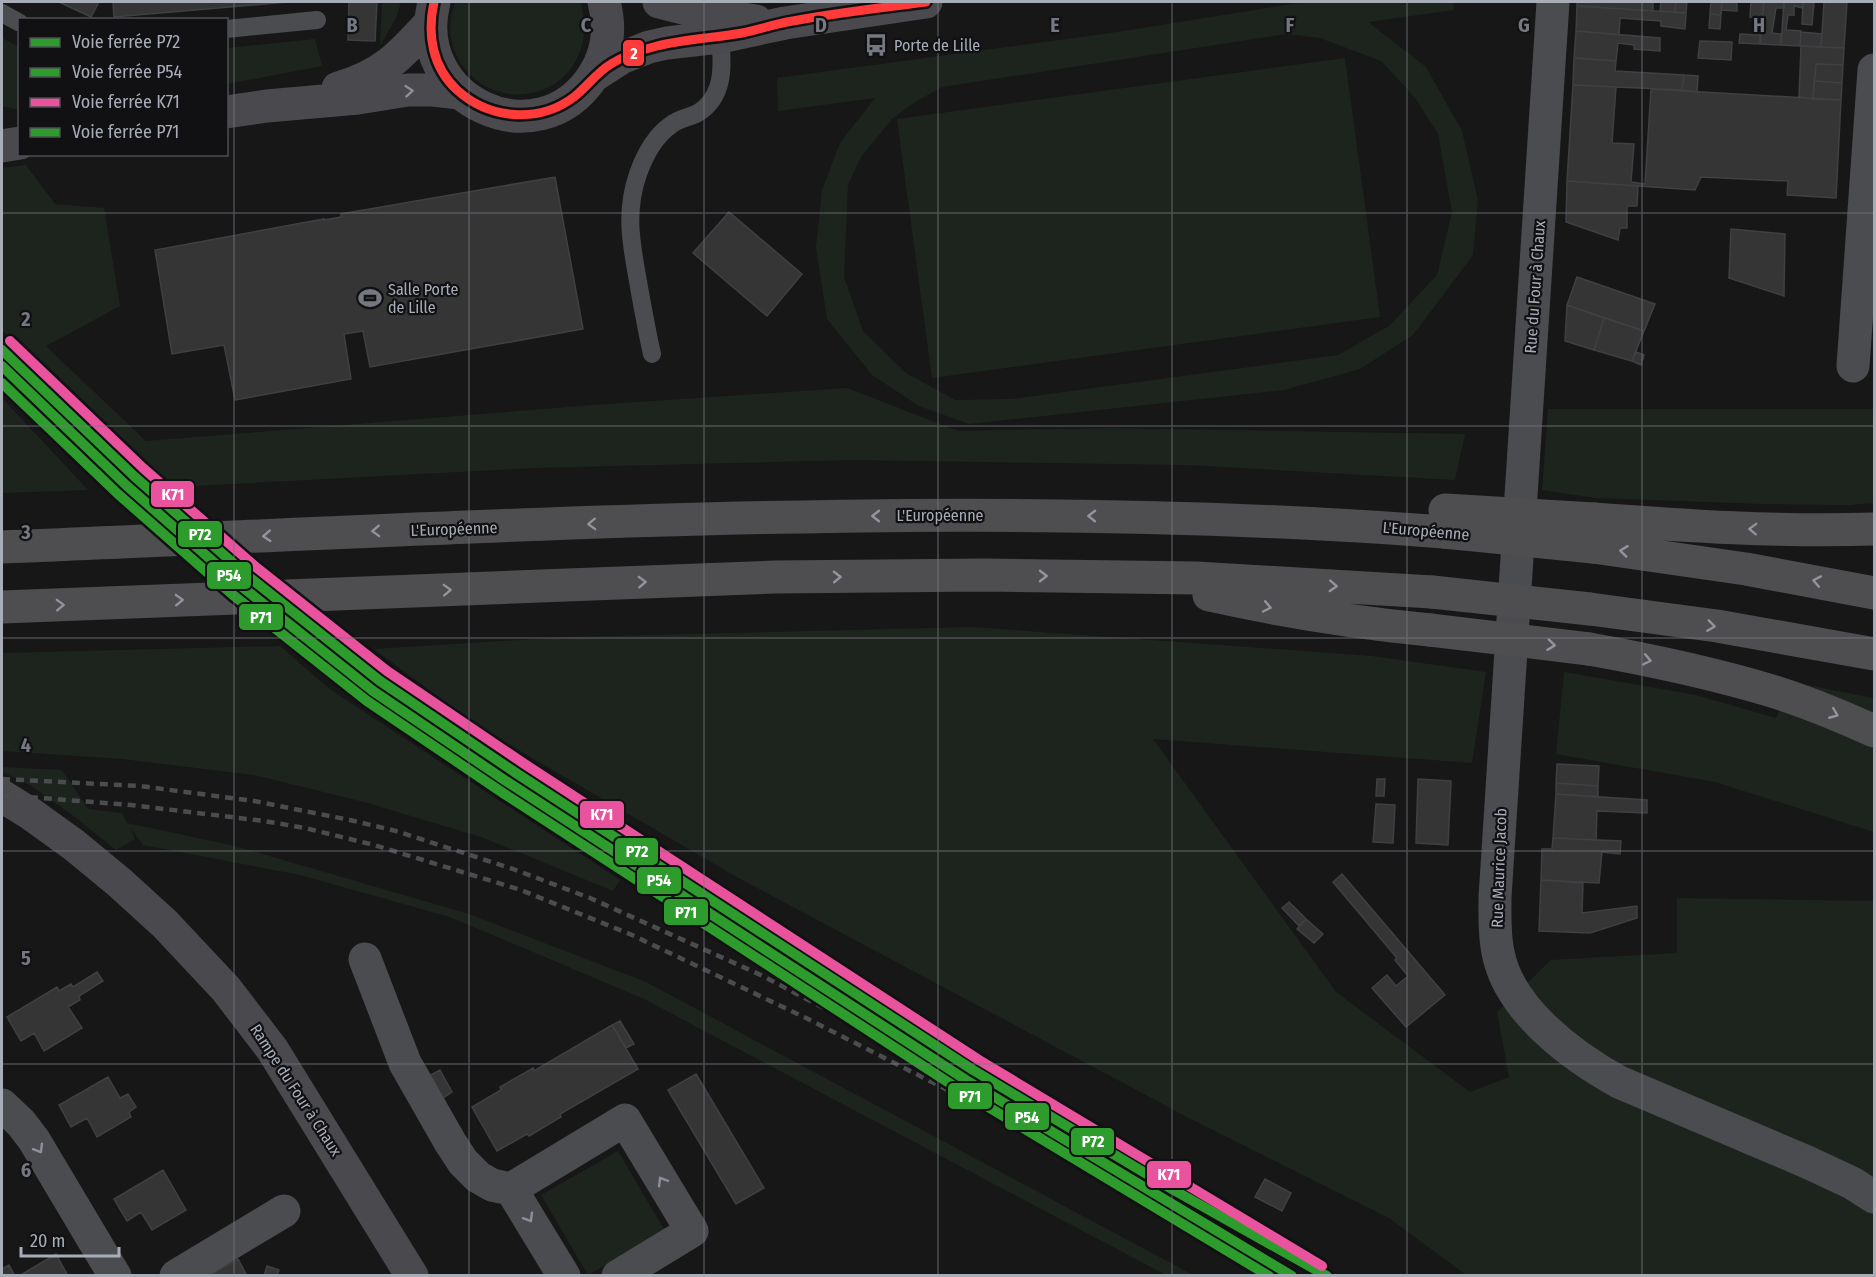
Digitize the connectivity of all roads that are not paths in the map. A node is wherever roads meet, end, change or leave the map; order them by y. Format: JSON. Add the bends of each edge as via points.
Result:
{"nodes":[{"id":1,"x":604,"y":2,"type":"edge"},
{"id":2,"x":659,"y":2,"type":"edge"},
{"id":3,"x":926,"y":2,"type":"edge"},
{"id":4,"x":1553,"y":2,"type":"edge"},
{"id":5,"x":432,"y":12,"type":"edge"},
{"id":6,"x":2,"y":13,"type":"edge"},
{"id":7,"x":317,"y":20,"type":"dead end"},
{"id":8,"x":18,"y":22,"type":"edge"},
{"id":9,"x":785,"y":23,"type":"junction"},
{"id":10,"x":228,"y":29,"type":"edge"},
{"id":11,"x":720,"y":37,"type":"junction"},
{"id":12,"x":1875,"y":70,"type":"edge"},
{"id":13,"x":593,"y":76,"type":"junction"},
{"id":14,"x":460,"y":93,"type":"junction"},
{"id":15,"x":267,"y":106,"type":"junction"},
{"id":16,"x":228,"y":112,"type":"edge"},
{"id":17,"x":652,"y":354,"type":"dead end"},
{"id":18,"x":1853,"y":366,"type":"dead end"},
{"id":19,"x":1875,"y":529,"type":"edge"},
{"id":20,"x":1593,"y":533,"type":"junction"},
{"id":21,"x":2,"y":547,"type":"edge"},
{"id":22,"x":1516,"y":572,"type":"joint"},
{"id":23,"x":1128,"y":577,"type":"junction"},
{"id":24,"x":1875,"y":593,"type":"edge"},
{"id":25,"x":2,"y":607,"type":"edge"},
{"id":26,"x":1875,"y":654,"type":"edge"},
{"id":27,"x":1875,"y":731,"type":"edge"},
{"id":28,"x":2,"y":796,"type":"edge"},
{"id":29,"x":2,"y":816,"type":"edge"},
{"id":30,"x":365,"y":959,"type":"dead end"},
{"id":31,"x":2,"y":1105,"type":"edge"},
{"id":32,"x":349,"y":1174,"type":"junction"},
{"id":33,"x":511,"y":1189,"type":"junction"},
{"id":34,"x":1875,"y":1197,"type":"edge"},
{"id":35,"x":284,"y":1211,"type":"dead end"},
{"id":36,"x":630,"y":1272,"type":"edge"},
{"id":37,"x":115,"y":1275,"type":"edge"},
{"id":38,"x":176,"y":1275,"type":"edge"},
{"id":39,"x":412,"y":1275,"type":"edge"},
{"id":40,"x":564,"y":1275,"type":"edge"}],
"edges":[{"from":1,"to":13,"type":"main road","via":[[607,43]]},
{"from":2,"to":9,"type":"main road","via":[[742,20]]},
{"from":3,"to":9,"type":"main road"},
{"from":4,"to":22,"type":"street","name":"Rue du Four à Chaux"},
{"from":5,"to":14,"type":"main road","via":[[432,44],[438,65]]},
{"from":5,"to":15,"type":"main road","via":[[399,57],[370,76]]},
{"from":6,"to":8,"type":"lane"},
{"from":7,"to":10,"type":"lane"},
{"from":9,"to":11,"type":"main road"},
{"from":11,"to":13,"type":"main road","via":[[649,47],[621,58]]},
{"from":11,"to":17,"type":"lane","via":[[723,65],[718,89],[705,108],[660,135],[643,162],[633,194],[630,237]]},
{"from":12,"to":18,"type":"street"},
{"from":13,"to":14,"type":"main road","via":[[566,102],[531,115],[493,112]]},
{"from":15,"to":14,"type":"main road","one_way":true,"via":[[408,90]]},
{"from":15,"to":16,"type":"main road"},
{"from":19,"to":20,"type":"highway","one_way":true,"via":[[1695,527]]},
{"from":20,"to":21,"type":"highway","name":"L'Européenne","one_way":true,"bridge":true,"via":[[1445,521],[1316,524],[1126,516],[831,516]]},
{"from":24,"to":20,"type":"highway","name":"L'Européenne","one_way":true,"via":[[1746,569]]},
{"from":22,"to":34,"type":"street","name":"Rue Maurice Jacob","via":[[1495,897],[1498,952],[1505,976],[1540,1024],[1593,1068],[1807,1162]]},
{"from":25,"to":23,"type":"highway","one_way":true,"via":[[775,577]]},
{"from":23,"to":26,"type":"highway","one_way":true,"bridge":true,"via":[[1432,592],[1728,628]]},
{"from":23,"to":27,"type":"highway","one_way":true,"bridge":true,"via":[[1273,609],[1365,624],[1589,649],[1648,660],[1772,692]]},
{"from":28,"to":32,"type":"main road","name":"Rampe du Four à Chaux","via":[[74,844],[105,870],[165,924],[226,989],[272,1049]]},
{"from":29,"to":32,"type":"main road","name":"Rampe du Four à Chaux","via":[[68,862],[156,942],[238,1032]]},
{"from":30,"to":33,"type":"street","via":[[405,1063],[444,1133],[478,1177]]},
{"from":31,"to":37,"type":"street","one_way":true,"via":[[34,1140]]},
{"from":32,"to":39,"type":"main road"},
{"from":36,"to":33,"type":"street","one_way":true,"via":[[692,1231],[625,1120]]},
{"from":33,"to":40,"type":"street","one_way":true},
{"from":35,"to":38,"type":"street"}]}
